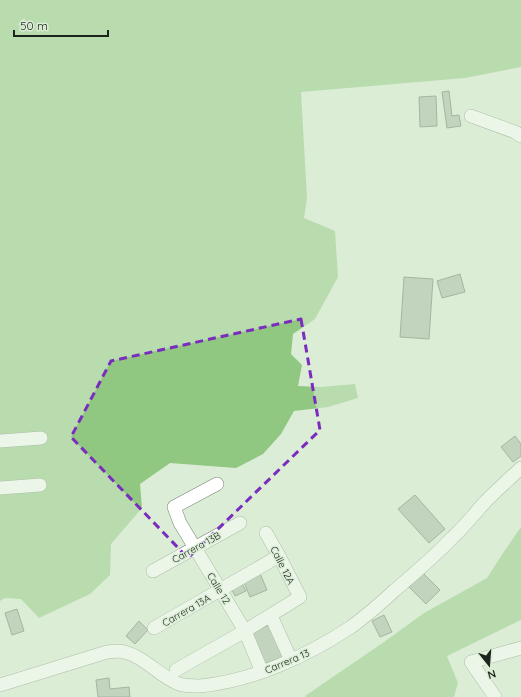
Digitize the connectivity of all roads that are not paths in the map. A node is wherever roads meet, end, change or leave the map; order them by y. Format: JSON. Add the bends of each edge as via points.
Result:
{"nodes":[{"id":1,"x":471,"y":116,"type":"dead end"},
{"id":2,"x":521,"y":136,"type":"edge"},
{"id":3,"x":41,"y":438,"type":"dead end"},
{"id":4,"x":0,"y":441,"type":"edge"},
{"id":5,"x":521,"y":468,"type":"edge"},
{"id":6,"x":217,"y":484,"type":"dead end"},
{"id":7,"x":40,"y":485,"type":"dead end"},
{"id":8,"x":0,"y":488,"type":"edge"},
{"id":9,"x":240,"y":523,"type":"dead end"},
{"id":10,"x":266,"y":533,"type":"dead end"},
{"id":11,"x":195,"y":548,"type":"junction"},
{"id":12,"x":279,"y":556,"type":"junction"},
{"id":13,"x":153,"y":571,"type":"dead end"},
{"id":14,"x":220,"y":590,"type":"junction"},
{"id":15,"x":271,"y":616,"type":"junction"},
{"id":16,"x":154,"y":628,"type":"dead end"},
{"id":17,"x":245,"y":631,"type":"junction"},
{"id":18,"x":521,"y":648,"type":"edge"},
{"id":19,"x":291,"y":660,"type":"junction"},
{"id":20,"x":176,"y":670,"type":"dead end"},
{"id":21,"x":262,"y":672,"type":"junction"},
{"id":22,"x":0,"y":685,"type":"edge"},
{"id":23,"x":495,"y":697,"type":"edge"}],
"edges":[{"from":1,"to":2,"type":"street"},
{"from":3,"to":4,"type":"street"},
{"from":5,"to":19,"type":"street","name":"Carrera 13","via":[[485,502],[454,537],[373,609],[330,640]]},
{"from":6,"to":11,"type":"street","name":"Calle 12","via":[[174,506],[180,523]]},
{"from":7,"to":8,"type":"street"},
{"from":9,"to":11,"type":"street","name":"Carrera 13B"},
{"from":10,"to":12,"type":"street","name":"Calle 12A"},
{"from":11,"to":13,"type":"street","name":"Carrera 13B"},
{"from":11,"to":14,"type":"street","name":"Calle 12"},
{"from":12,"to":14,"type":"street","name":"Carrera 13A"},
{"from":12,"to":15,"type":"street","name":"Calle 12A","via":[[300,597]]},
{"from":14,"to":16,"type":"street","name":"Carrera 13A"},
{"from":14,"to":17,"type":"street","name":"Calle 12"},
{"from":15,"to":17,"type":"street"},
{"from":15,"to":19,"type":"street"},
{"from":17,"to":20,"type":"street"},
{"from":17,"to":21,"type":"street","name":"Calle 12"},
{"from":18,"to":23,"type":"street","via":[[471,662]]},
{"from":19,"to":21,"type":"street","name":"Carrera 13"},
{"from":21,"to":22,"type":"street","name":"Carrera 13","via":[[225,682],[189,686],[180,684],[139,658],[118,651],[106,652]]}]}
